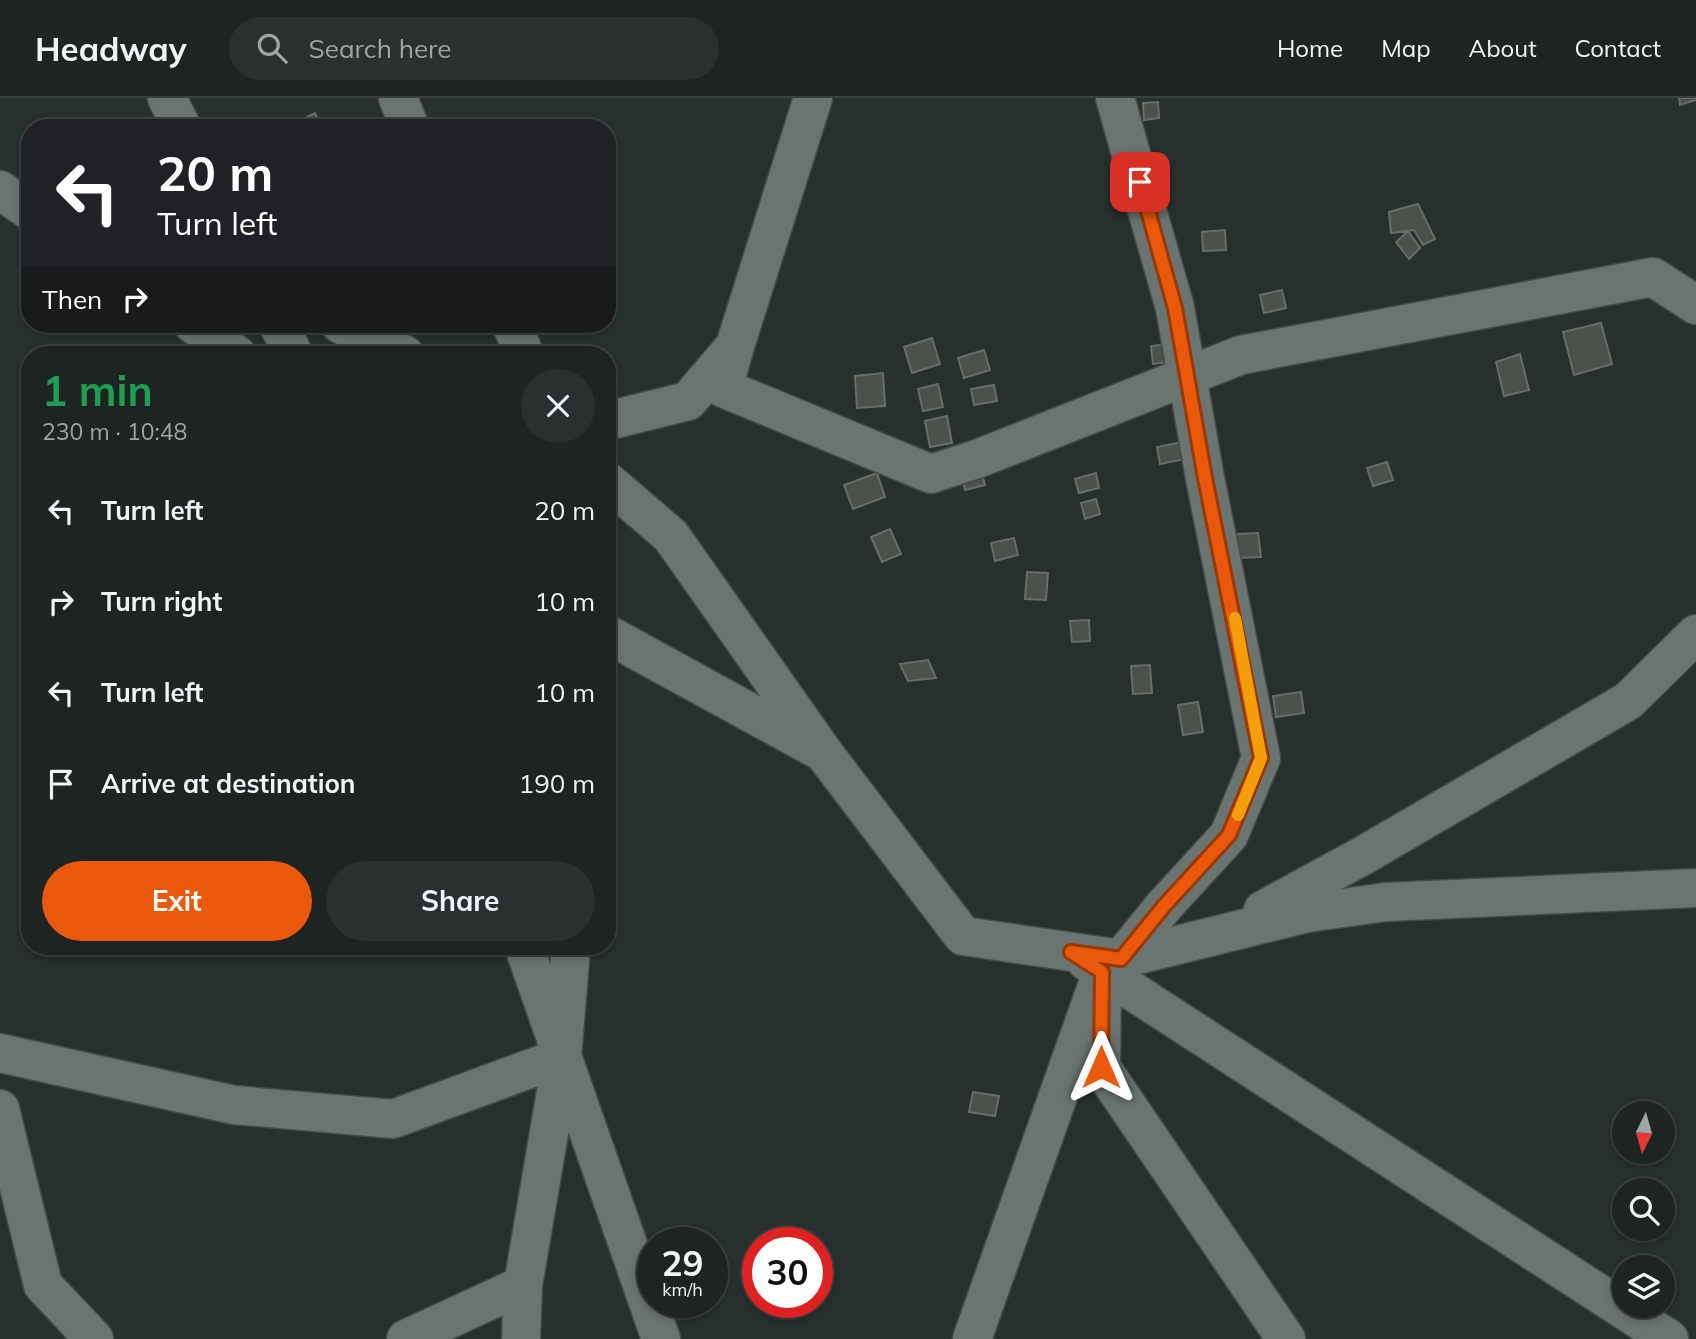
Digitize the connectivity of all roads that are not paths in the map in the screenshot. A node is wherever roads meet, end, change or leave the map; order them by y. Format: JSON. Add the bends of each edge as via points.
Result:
{"nodes":[{"id":1,"x":167,"y":98,"type":"edge"},
{"id":2,"x":398,"y":98,"type":"edge"},
{"id":3,"x":813,"y":98,"type":"edge"},
{"id":4,"x":1115,"y":98,"type":"edge"},
{"id":5,"x":178,"y":119,"type":"edge"},
{"id":6,"x":406,"y":119,"type":"edge"},
{"id":7,"x":0,"y":190,"type":"edge"},
{"id":8,"x":21,"y":205,"type":"edge"},
{"id":9,"x":1696,"y":305,"type":"edge"},
{"id":10,"x":206,"y":333,"type":"edge"},
{"id":11,"x":359,"y":333,"type":"edge"},
{"id":12,"x":224,"y":346,"type":"edge"},
{"id":13,"x":386,"y":346,"type":"edge"},
{"id":14,"x":735,"y":346,"type":"junction"},
{"id":15,"x":1188,"y":376,"type":"junction"},
{"id":16,"x":616,"y":419,"type":"edge"},
{"id":17,"x":616,"y":489,"type":"edge"},
{"id":18,"x":1696,"y":634,"type":"edge"},
{"id":19,"x":616,"y":639,"type":"edge"},
{"id":20,"x":823,"y":752,"type":"junction"},
{"id":21,"x":1696,"y":888,"type":"edge"},
{"id":22,"x":1186,"y":941,"type":"junction"},
{"id":23,"x":527,"y":955,"type":"edge"},
{"id":24,"x":570,"y":955,"type":"edge"},
{"id":25,"x":1098,"y":961,"type":"junction"},
{"id":26,"x":0,"y":1053,"type":"edge"},
{"id":27,"x":562,"y":1057,"type":"junction"},
{"id":28,"x":0,"y":1109,"type":"edge"},
{"id":29,"x":523,"y":1285,"type":"junction"},
{"id":30,"x":94,"y":1339,"type":"edge"},
{"id":31,"x":406,"y":1339,"type":"edge"},
{"id":32,"x":521,"y":1339,"type":"edge"},
{"id":33,"x":661,"y":1339,"type":"edge"},
{"id":34,"x":972,"y":1339,"type":"edge"},
{"id":35,"x":1286,"y":1339,"type":"edge"},
{"id":36,"x":1669,"y":1339,"type":"edge"}],
"edges":[{"from":1,"to":5,"type":"street"},
{"from":2,"to":6,"type":"street"},
{"from":3,"to":14,"type":"street"},
{"from":4,"to":15,"type":"street","via":[[1175,308]]},
{"from":7,"to":8,"type":"street"},
{"from":9,"to":15,"type":"street","via":[[1653,277],[1241,355]]},
{"from":10,"to":12,"type":"street"},
{"from":11,"to":13,"type":"street"},
{"from":14,"to":15,"type":"street","via":[[723,388],[931,474]]},
{"from":14,"to":16,"type":"street","via":[[688,401]]},
{"from":15,"to":25,"type":"street","via":[[1261,758],[1229,835],[1164,906]]},
{"from":17,"to":20,"type":"street","via":[[671,536]]},
{"from":18,"to":22,"type":"street","via":[[1628,701],[1265,909]]},
{"from":19,"to":20,"type":"street"},
{"from":20,"to":25,"type":"street","via":[[963,936]]},
{"from":21,"to":22,"type":"street","via":[[1386,902],[1307,913]]},
{"from":22,"to":25,"type":"street"},
{"from":23,"to":27,"type":"street"},
{"from":24,"to":27,"type":"street"},
{"from":25,"to":34,"type":"street"},
{"from":25,"to":35,"type":"street","via":[[1101,1067]]},
{"from":25,"to":36,"type":"street"},
{"from":26,"to":27,"type":"street","via":[[234,1105],[393,1119]]},
{"from":27,"to":29,"type":"street"},
{"from":27,"to":33,"type":"street"},
{"from":28,"to":30,"type":"street","via":[[43,1285]]},
{"from":29,"to":31,"type":"street"},
{"from":29,"to":32,"type":"street"}]}
